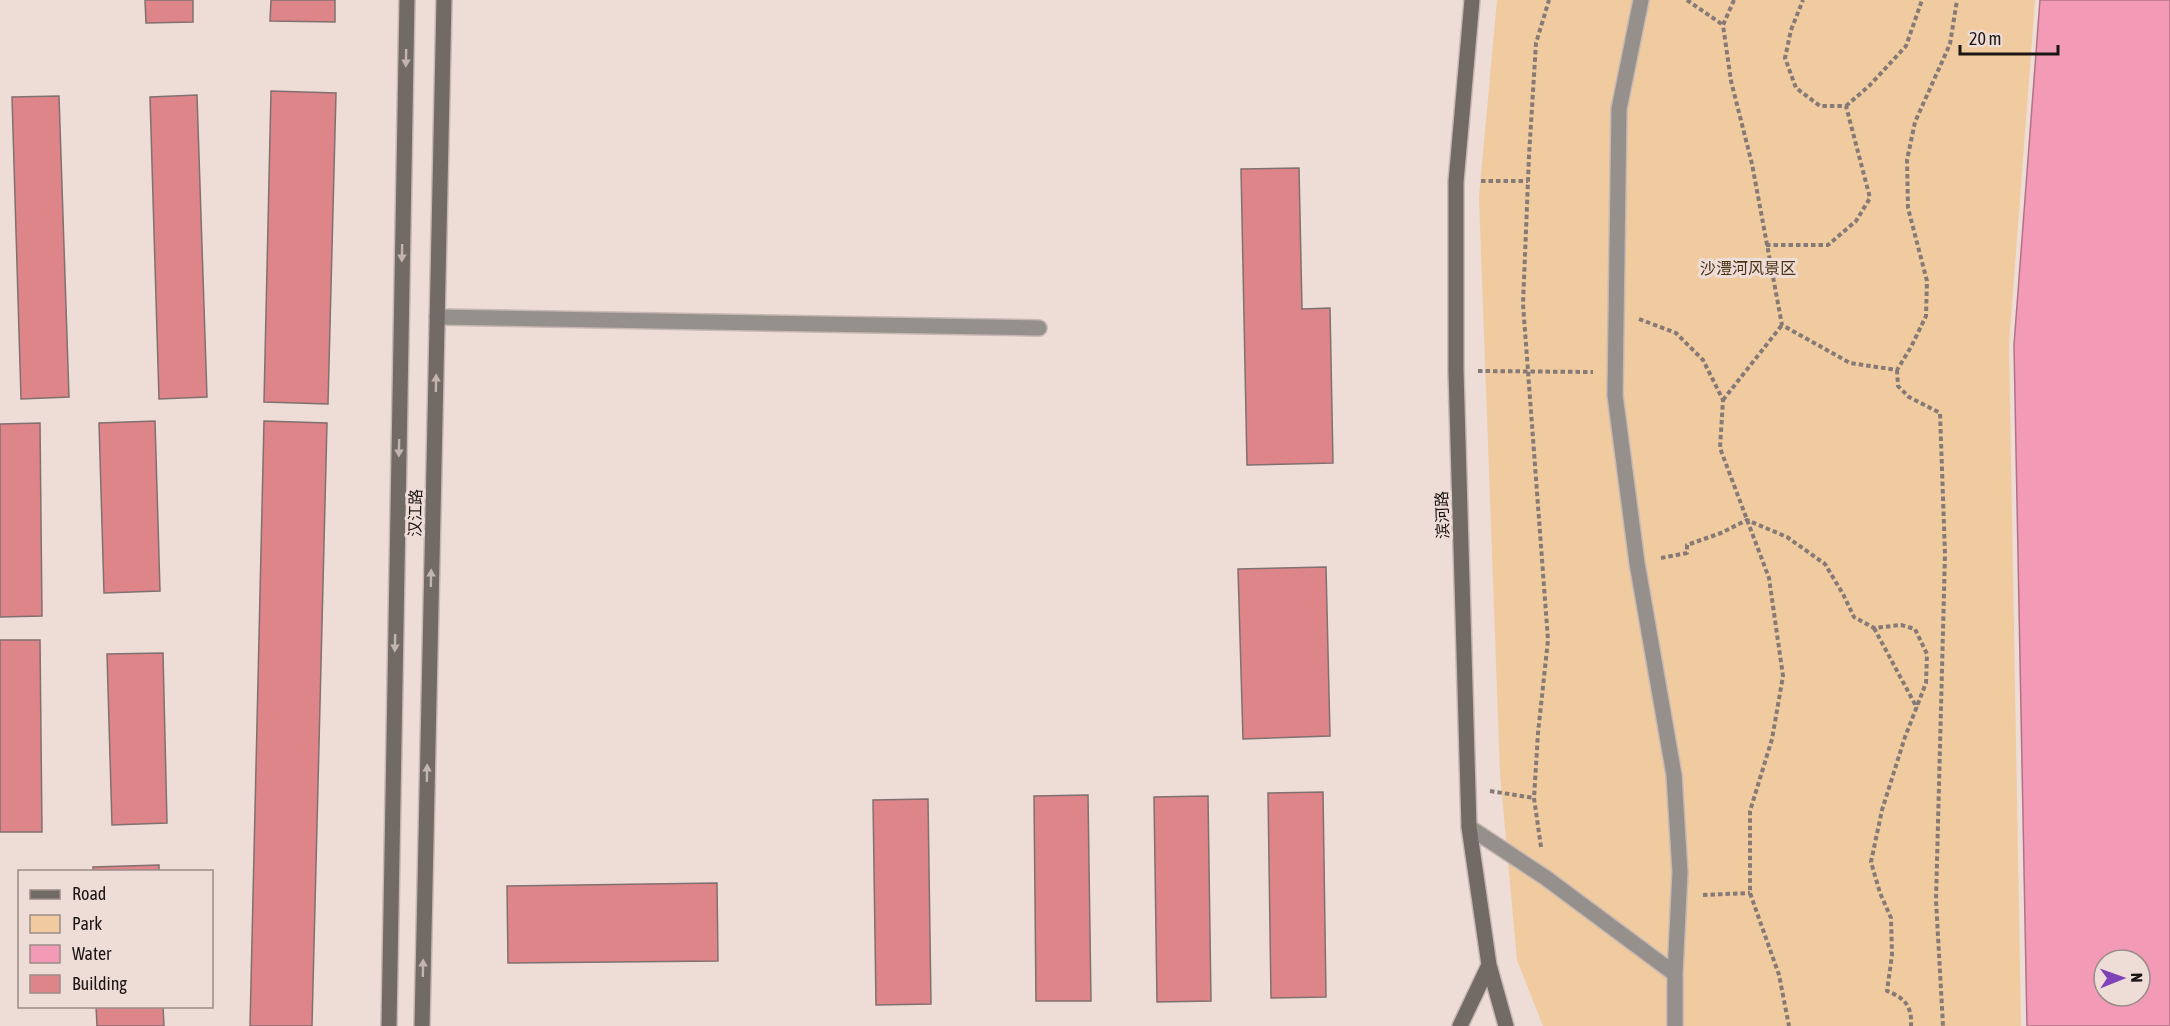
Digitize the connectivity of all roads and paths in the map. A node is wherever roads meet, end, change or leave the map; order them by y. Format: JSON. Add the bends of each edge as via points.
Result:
{"nodes":[{"id":1,"x":407,"y":0,"type":"edge"},
{"id":2,"x":444,"y":0,"type":"edge"},
{"id":3,"x":1472,"y":0,"type":"edge"},
{"id":4,"x":1549,"y":0,"type":"edge"},
{"id":5,"x":1641,"y":0,"type":"edge"},
{"id":6,"x":1687,"y":0,"type":"edge"},
{"id":7,"x":1734,"y":0,"type":"edge"},
{"id":8,"x":1803,"y":0,"type":"edge"},
{"id":9,"x":1922,"y":0,"type":"edge"},
{"id":10,"x":1957,"y":0,"type":"edge"},
{"id":11,"x":1723,"y":25,"type":"junction"},
{"id":12,"x":1846,"y":106,"type":"junction"},
{"id":13,"x":1528,"y":181,"type":"junction"},
{"id":14,"x":1456,"y":182,"type":"junction"},
{"id":15,"x":1766,"y":245,"type":"junction"},
{"id":16,"x":1616,"y":310,"type":"junction"},
{"id":17,"x":437,"y":317,"type":"junction"},
{"id":18,"x":1782,"y":325,"type":"junction"},
{"id":19,"x":1039,"y":328,"type":"dead end"},
{"id":20,"x":1897,"y":370,"type":"junction"},
{"id":21,"x":1456,"y":371,"type":"junction"},
{"id":22,"x":1528,"y":371,"type":"junction"},
{"id":23,"x":1615,"y":372,"type":"junction"},
{"id":24,"x":1723,"y":400,"type":"junction"},
{"id":25,"x":1747,"y":520,"type":"junction"},
{"id":26,"x":1637,"y":562,"type":"junction"},
{"id":27,"x":1874,"y":628,"type":"junction"},
{"id":28,"x":1917,"y":708,"type":"junction"},
{"id":29,"x":1467,"y":788,"type":"junction"},
{"id":30,"x":1534,"y":798,"type":"junction"},
{"id":31,"x":1469,"y":826,"type":"junction"},
{"id":32,"x":1546,"y":878,"type":"junction"},
{"id":33,"x":1750,"y":893,"type":"junction"},
{"id":34,"x":1678,"y":894,"type":"junction"},
{"id":35,"x":1489,"y":965,"type":"junction"},
{"id":36,"x":1675,"y":974,"type":"junction"},
{"id":37,"x":389,"y":1026,"type":"edge"},
{"id":38,"x":422,"y":1026,"type":"edge"},
{"id":39,"x":1460,"y":1026,"type":"edge"},
{"id":40,"x":1506,"y":1026,"type":"edge"},
{"id":41,"x":1675,"y":1026,"type":"edge"},
{"id":42,"x":1789,"y":1026,"type":"edge"},
{"id":43,"x":1911,"y":1026,"type":"edge"},
{"id":44,"x":1943,"y":1026,"type":"edge"}],
"edges":[{"from":1,"to":37,"type":"street","name":"汉江路","one_way":true},
{"from":2,"to":17,"type":"street","name":"汉江路"},
{"from":3,"to":14,"type":"street","name":"滨河路"},
{"from":4,"to":13,"type":"path","via":[[1536,43]]},
{"from":5,"to":16,"type":"street","via":[[1619,109]]},
{"from":6,"to":11,"type":"path"},
{"from":7,"to":11,"type":"path"},
{"from":8,"to":12,"type":"path","via":[[1785,58],[1796,88],[1820,106]]},
{"from":9,"to":12,"type":"path","via":[[1906,46]]},
{"from":10,"to":20,"type":"path","via":[[1950,44],[1914,122],[1907,160],[1908,208],[1927,281],[1926,316]]},
{"from":11,"to":15,"type":"path"},
{"from":12,"to":15,"type":"path","via":[[1870,198],[1856,221],[1828,245]]},
{"from":13,"to":14,"type":"path"},
{"from":13,"to":22,"type":"path","via":[[1523,304]]},
{"from":14,"to":21,"type":"street","name":"滨河路"},
{"from":15,"to":18,"type":"path"},
{"from":16,"to":23,"type":"street"},
{"from":16,"to":24,"type":"path","via":[[1676,333],[1703,360]]},
{"from":17,"to":19,"type":"street"},
{"from":38,"to":17,"type":"street","name":"汉江路","one_way":true},
{"from":18,"to":20,"type":"path","via":[[1850,363]]},
{"from":18,"to":24,"type":"path"},
{"from":20,"to":44,"type":"path","via":[[1899,386],[1909,397],[1940,413],[1945,554],[1936,900]]},
{"from":21,"to":22,"type":"path"},
{"from":21,"to":29,"type":"street","name":"滨河路"},
{"from":22,"to":23,"type":"path"},
{"from":22,"to":30,"type":"path","via":[[1548,640]]},
{"from":23,"to":26,"type":"street"},
{"from":24,"to":25,"type":"path","via":[[1720,448]]},
{"from":25,"to":26,"type":"path","via":[[1687,545],[1687,554]]},
{"from":25,"to":27,"type":"path","via":[[1787,537],[1825,564],[1854,617]]},
{"from":25,"to":33,"type":"path","via":[[1769,578],[1784,676],[1772,739],[1750,811]]},
{"from":26,"to":34,"type":"street","via":[[1674,775]]},
{"from":27,"to":28,"type":"path"},
{"from":27,"to":28,"type":"path","via":[[1901,625],[1915,629],[1927,654],[1926,683]]},
{"from":28,"to":43,"type":"path","via":[[1882,810],[1871,862],[1891,918],[1892,955],[1887,991],[1900,996],[1910,1009]]},
{"from":29,"to":30,"type":"path"},
{"from":29,"to":31,"type":"street","name":"滨河路"},
{"from":30,"to":32,"type":"path"},
{"from":31,"to":32,"type":"street"},
{"from":31,"to":35,"type":"street","name":"滨河路"},
{"from":32,"to":36,"type":"street"},
{"from":33,"to":34,"type":"path"},
{"from":33,"to":42,"type":"path","via":[[1779,975]]},
{"from":34,"to":36,"type":"street"},
{"from":35,"to":39,"type":"street"},
{"from":35,"to":40,"type":"street","name":"滨河路"},
{"from":36,"to":41,"type":"street"}]}
